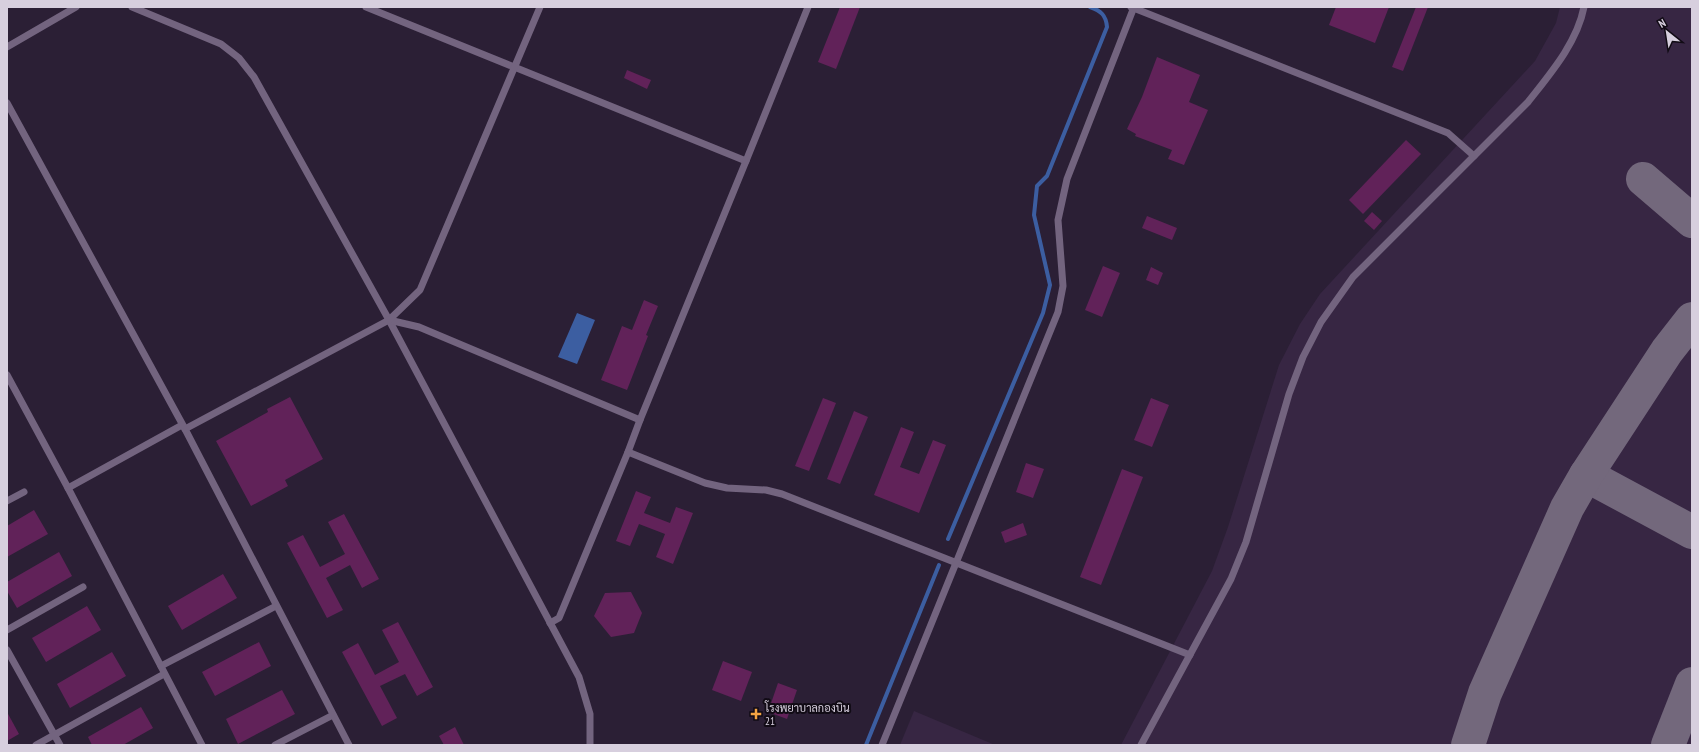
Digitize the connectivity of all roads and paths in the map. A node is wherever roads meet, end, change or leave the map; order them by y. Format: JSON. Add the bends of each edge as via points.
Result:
{"nodes":[{"id":1,"x":76,"y":7,"type":"edge"},
{"id":2,"x":132,"y":7,"type":"edge"},
{"id":3,"x":366,"y":7,"type":"edge"},
{"id":4,"x":540,"y":7,"type":"edge"},
{"id":5,"x":808,"y":7,"type":"edge"},
{"id":6,"x":1584,"y":7,"type":"edge"},
{"id":7,"x":1133,"y":8,"type":"edge"},
{"id":8,"x":7,"y":47,"type":"edge"},
{"id":9,"x":515,"y":66,"type":"junction"},
{"id":10,"x":7,"y":103,"type":"edge"},
{"id":11,"x":1474,"y":156,"type":"junction"},
{"id":12,"x":746,"y":161,"type":"junction"},
{"id":13,"x":389,"y":320,"type":"junction"},
{"id":14,"x":7,"y":375,"type":"edge"},
{"id":15,"x":640,"y":420,"type":"junction"},
{"id":16,"x":184,"y":427,"type":"junction"},
{"id":17,"x":628,"y":452,"type":"junction"},
{"id":18,"x":68,"y":488,"type":"junction"},
{"id":19,"x":24,"y":492,"type":"dead end"},
{"id":20,"x":7,"y":501,"type":"edge"},
{"id":21,"x":956,"y":563,"type":"junction"},
{"id":22,"x":83,"y":586,"type":"dead end"},
{"id":23,"x":276,"y":606,"type":"junction"},
{"id":24,"x":550,"y":623,"type":"junction"},
{"id":25,"x":7,"y":630,"type":"edge"},
{"id":26,"x":7,"y":650,"type":"edge"},
{"id":27,"x":1190,"y":655,"type":"junction"},
{"id":28,"x":161,"y":666,"type":"junction"},
{"id":29,"x":164,"y":674,"type":"junction"},
{"id":30,"x":334,"y":715,"type":"junction"},
{"id":31,"x":54,"y":735,"type":"junction"},
{"id":32,"x":36,"y":745,"type":"edge"},
{"id":33,"x":60,"y":745,"type":"edge"},
{"id":34,"x":202,"y":745,"type":"edge"},
{"id":35,"x":275,"y":745,"type":"edge"},
{"id":36,"x":349,"y":745,"type":"edge"},
{"id":37,"x":590,"y":745,"type":"edge"},
{"id":38,"x":882,"y":745,"type":"edge"},
{"id":39,"x":1141,"y":745,"type":"edge"}],
"edges":[{"from":1,"to":8,"type":"lane"},
{"from":2,"to":13,"type":"lane","via":[[222,44],[239,58],[254,77]]},
{"from":3,"to":9,"type":"lane"},
{"from":4,"to":9,"type":"lane"},
{"from":5,"to":12,"type":"lane"},
{"from":6,"to":11,"type":"lane","via":[[1571,41],[1553,71],[1528,102]]},
{"from":7,"to":11,"type":"lane","via":[[1448,132]]},
{"from":7,"to":21,"type":"lane","via":[[1067,179],[1061,203],[1058,220],[1063,286],[1058,312]]},
{"from":9,"to":12,"type":"lane"},
{"from":9,"to":13,"type":"lane","via":[[420,290]]},
{"from":10,"to":16,"type":"lane"},
{"from":11,"to":27,"type":"lane","via":[[1353,277],[1321,322],[1303,357],[1290,394],[1246,542],[1231,579]]},
{"from":12,"to":15,"type":"lane"},
{"from":13,"to":15,"type":"lane","via":[[419,327]]},
{"from":13,"to":16,"type":"lane"},
{"from":13,"to":24,"type":"lane"},
{"from":14,"to":18,"type":"lane"},
{"from":15,"to":17,"type":"lane"},
{"from":16,"to":18,"type":"lane"},
{"from":16,"to":23,"type":"lane"},
{"from":17,"to":21,"type":"lane","via":[[705,483],[782,494]]},
{"from":17,"to":24,"type":"lane","via":[[559,618]]},
{"from":18,"to":28,"type":"lane"},
{"from":19,"to":20,"type":"lane"},
{"from":21,"to":27,"type":"lane"},
{"from":21,"to":38,"type":"lane"},
{"from":22,"to":25,"type":"lane"},
{"from":23,"to":28,"type":"lane"},
{"from":23,"to":30,"type":"lane"},
{"from":24,"to":37,"type":"lane","via":[[579,677],[590,714]]},
{"from":26,"to":31,"type":"lane"},
{"from":27,"to":39,"type":"lane"},
{"from":28,"to":29,"type":"lane"},
{"from":29,"to":31,"type":"lane"},
{"from":29,"to":34,"type":"lane"},
{"from":30,"to":35,"type":"lane"},
{"from":30,"to":36,"type":"lane"},
{"from":31,"to":32,"type":"lane"},
{"from":31,"to":33,"type":"lane"}]}
